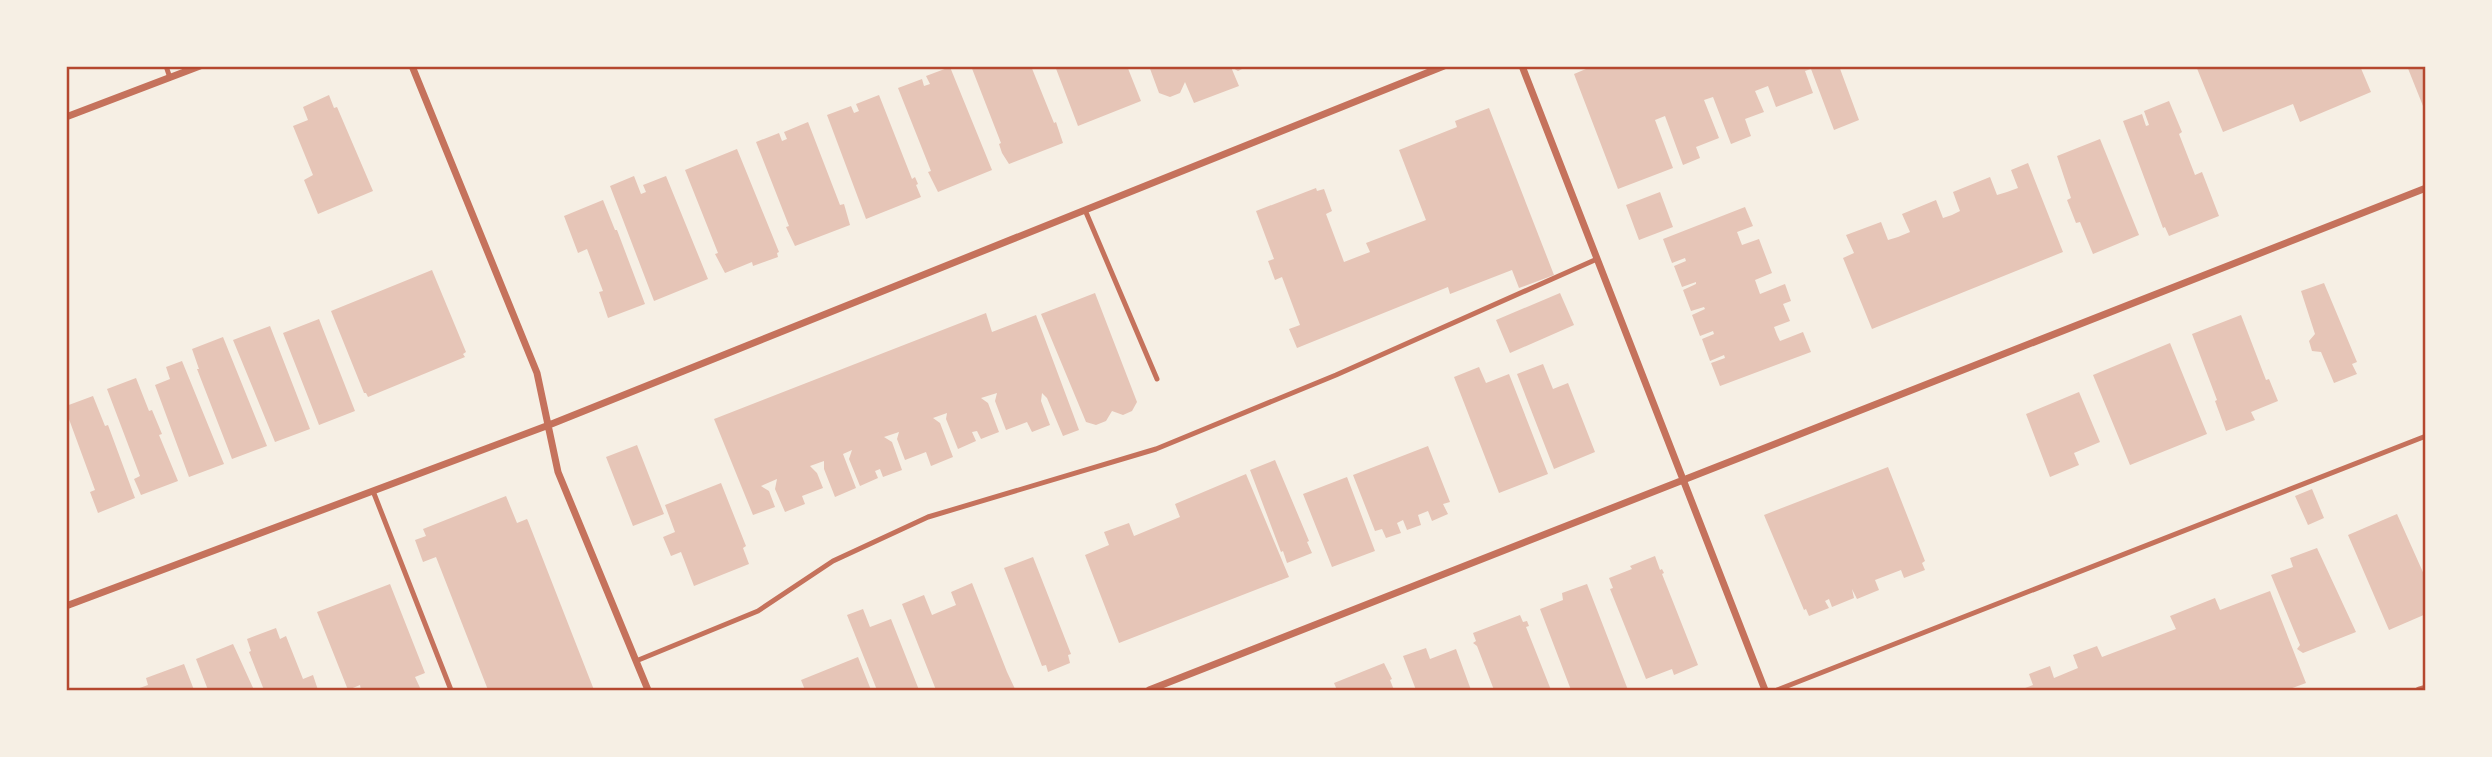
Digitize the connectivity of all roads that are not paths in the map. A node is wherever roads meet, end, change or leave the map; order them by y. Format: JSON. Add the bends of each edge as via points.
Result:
{"nodes":[{"id":1,"x":166,"y":66,"type":"edge"},
{"id":2,"x":200,"y":66,"type":"edge"},
{"id":3,"x":412,"y":66,"type":"edge"},
{"id":4,"x":1444,"y":66,"type":"edge"},
{"id":5,"x":1522,"y":66,"type":"edge"},
{"id":6,"x":170,"y":78,"type":"junction"},
{"id":7,"x":66,"y":117,"type":"edge"},
{"id":8,"x":2426,"y":188,"type":"edge"},
{"id":9,"x":1085,"y":210,"type":"junction"},
{"id":10,"x":1597,"y":259,"type":"junction"},
{"id":11,"x":1157,"y":379,"type":"dead end"},
{"id":12,"x":549,"y":425,"type":"junction"},
{"id":13,"x":2426,"y":436,"type":"edge"},
{"id":14,"x":1683,"y":480,"type":"junction"},
{"id":15,"x":373,"y":491,"type":"junction"},
{"id":16,"x":66,"y":606,"type":"edge"},
{"id":17,"x":636,"y":661,"type":"junction"},
{"id":18,"x":2426,"y":688,"type":"edge"},
{"id":19,"x":451,"y":691,"type":"edge"},
{"id":20,"x":648,"y":691,"type":"edge"},
{"id":21,"x":1149,"y":691,"type":"edge"},
{"id":22,"x":1765,"y":691,"type":"edge"},
{"id":23,"x":1777,"y":691,"type":"edge"},
{"id":24,"x":2419,"y":691,"type":"edge"}],
"edges":[{"from":1,"to":6,"type":"lane"},
{"from":2,"to":6,"type":"street"},
{"from":3,"to":12,"type":"street","via":[[537,373]]},
{"from":4,"to":9,"type":"street"},
{"from":5,"to":10,"type":"street"},
{"from":6,"to":7,"type":"street"},
{"from":8,"to":14,"type":"street"},
{"from":9,"to":11,"type":"lane"},
{"from":9,"to":12,"type":"street"},
{"from":10,"to":14,"type":"street"},
{"from":10,"to":17,"type":"lane","via":[[1156,449],[928,517],[833,561],[758,611]]},
{"from":12,"to":15,"type":"street"},
{"from":12,"to":17,"type":"street","via":[[558,472]]},
{"from":13,"to":23,"type":"lane"},
{"from":14,"to":21,"type":"street"},
{"from":14,"to":22,"type":"street"},
{"from":15,"to":16,"type":"street"},
{"from":15,"to":19,"type":"lane"},
{"from":17,"to":20,"type":"street"},
{"from":18,"to":24,"type":"street"}]}
